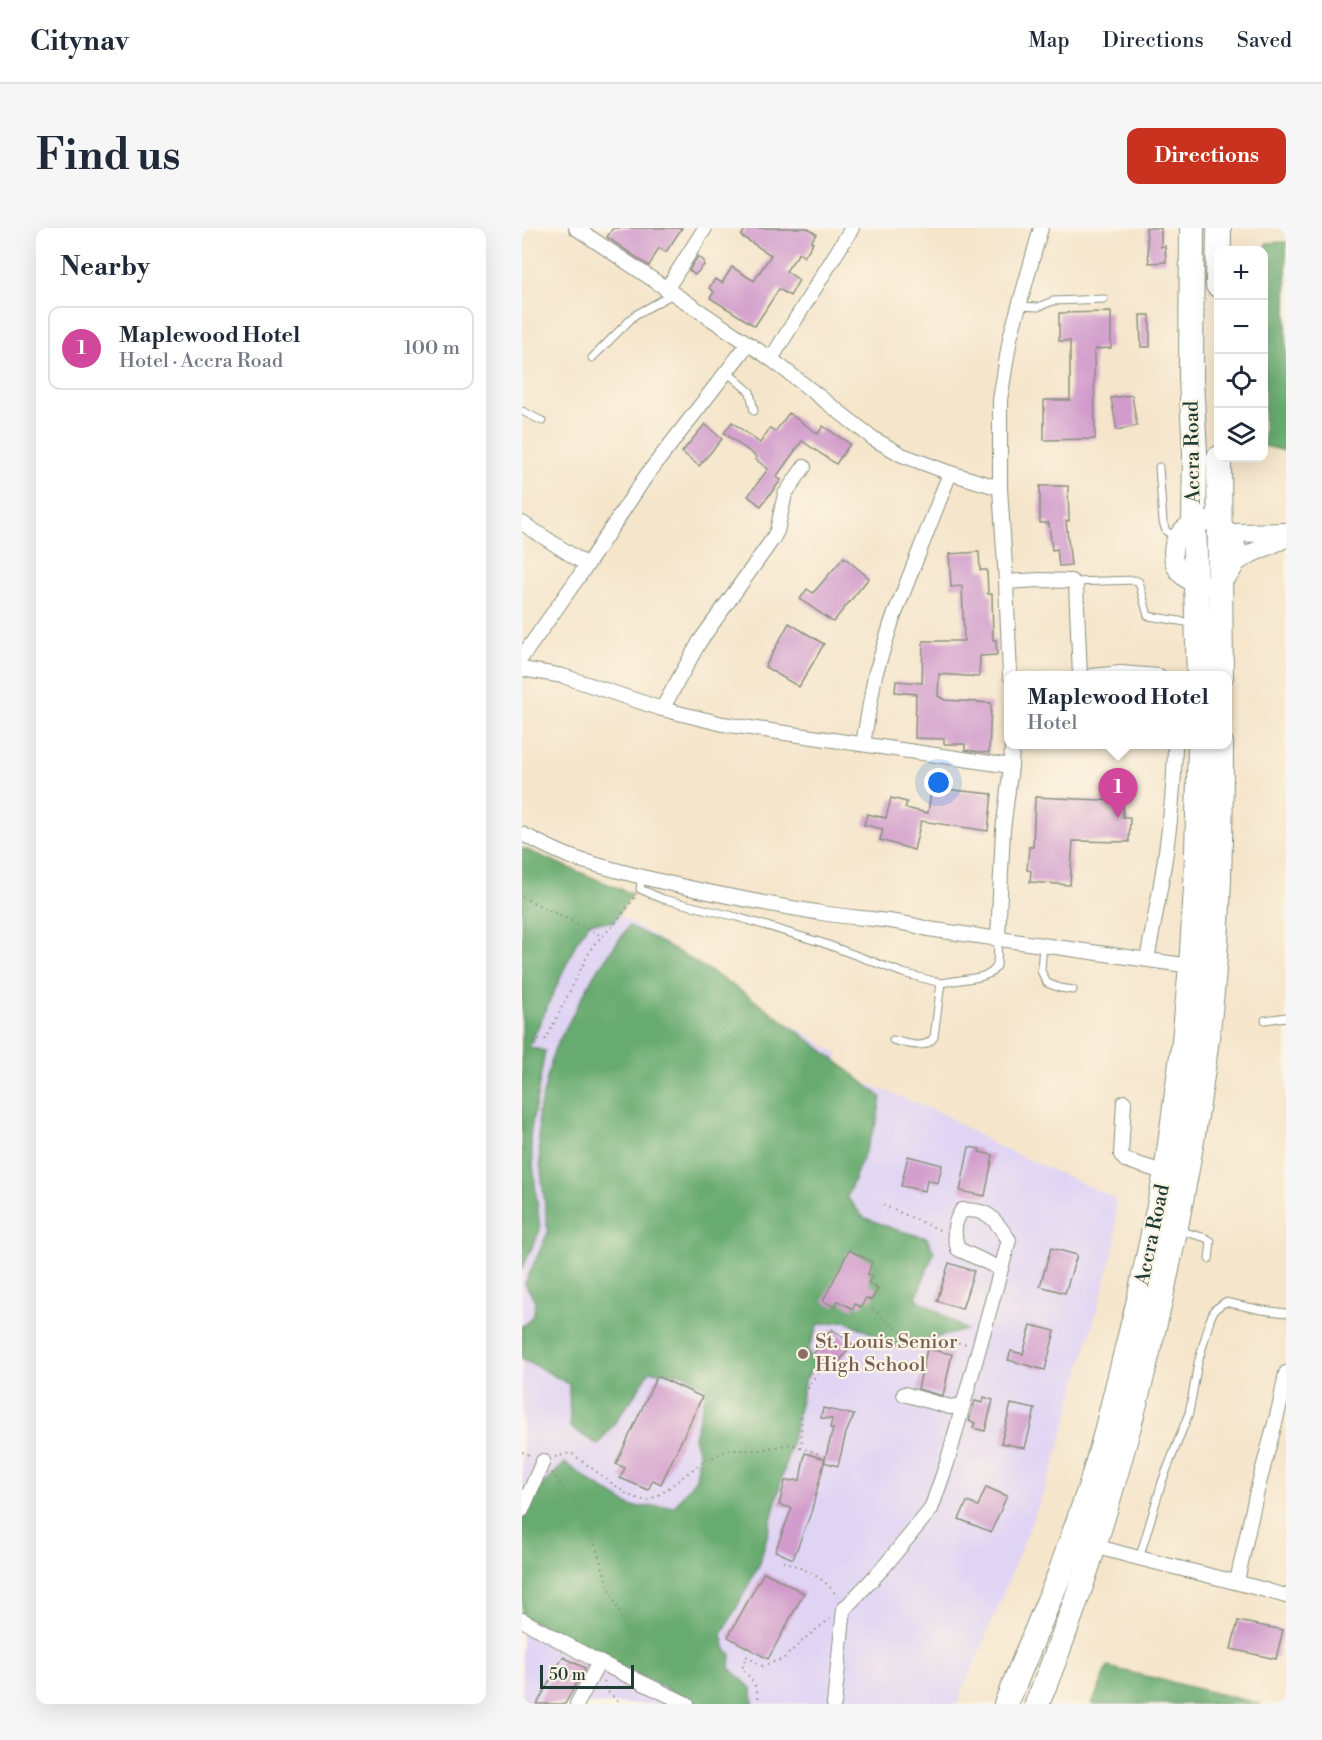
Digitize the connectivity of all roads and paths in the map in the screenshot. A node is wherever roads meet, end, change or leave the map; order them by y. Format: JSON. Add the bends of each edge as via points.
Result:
{"nodes":[{"id":1,"x":576,"y":228,"type":"edge"},
{"id":2,"x":705,"y":228,"type":"edge"},
{"id":3,"x":852,"y":228,"type":"edge"},
{"id":4,"x":1041,"y":228,"type":"edge"},
{"id":5,"x":1192,"y":228,"type":"edge"},
{"id":6,"x":1219,"y":228,"type":"edge"},
{"id":7,"x":1218,"y":246,"type":"edge"},
{"id":8,"x":1192,"y":257,"type":"junction"},
{"id":9,"x":1214,"y":260,"type":"edge"},
{"id":10,"x":670,"y":292,"type":"junction"},
{"id":11,"x":1104,"y":299,"type":"dead end"},
{"id":12,"x":1018,"y":306,"type":"junction"},
{"id":13,"x":748,"y":344,"type":"junction"},
{"id":14,"x":592,"y":358,"type":"dead end"},
{"id":15,"x":771,"y":359,"type":"junction"},
{"id":16,"x":726,"y":371,"type":"junction"},
{"id":17,"x":522,"y":411,"type":"edge"},
{"id":18,"x":754,"y":411,"type":"dead end"},
{"id":19,"x":542,"y":421,"type":"dead end"},
{"id":20,"x":1219,"y":462,"type":"edge"},
{"id":21,"x":1159,"y":467,"type":"dead end"},
{"id":22,"x":804,"y":468,"type":"dead end"},
{"id":23,"x":950,"y":473,"type":"junction"},
{"id":24,"x":1000,"y":488,"type":"junction"},
{"id":25,"x":522,"y":523,"type":"edge"},
{"id":26,"x":1226,"y":529,"type":"junction"},
{"id":27,"x":1185,"y":531,"type":"junction"},
{"id":28,"x":1286,"y":532,"type":"edge"},
{"id":29,"x":1286,"y":538,"type":"edge"},
{"id":30,"x":587,"y":565,"type":"junction"},
{"id":31,"x":1228,"y":572,"type":"junction"},
{"id":32,"x":1006,"y":582,"type":"junction"},
{"id":33,"x":1073,"y":582,"type":"junction"},
{"id":34,"x":1196,"y":584,"type":"junction"},
{"id":35,"x":1197,"y":624,"type":"junction"},
{"id":36,"x":522,"y":657,"type":"edge"},
{"id":37,"x":522,"y":669,"type":"edge"},
{"id":38,"x":1010,"y":671,"type":"edge"},
{"id":39,"x":1080,"y":671,"type":"edge"},
{"id":40,"x":1199,"y":671,"type":"edge"},
{"id":41,"x":1221,"y":671,"type":"edge"},
{"id":42,"x":662,"y":709,"type":"junction"},
{"id":43,"x":863,"y":744,"type":"junction"},
{"id":44,"x":1014,"y":749,"type":"edge"},
{"id":45,"x":1175,"y":749,"type":"edge"},
{"id":46,"x":1200,"y":749,"type":"edge"},
{"id":47,"x":1221,"y":749,"type":"edge"},
{"id":48,"x":1011,"y":766,"type":"junction"},
{"id":49,"x":522,"y":834,"type":"edge"},
{"id":50,"x":641,"y":883,"type":"junction"},
{"id":51,"x":522,"y":897,"type":"edge"},
{"id":52,"x":602,"y":936,"type":"junction"},
{"id":53,"x":998,"y":938,"type":"junction"},
{"id":54,"x":1043,"y":944,"type":"junction"},
{"id":55,"x":1147,"y":959,"type":"junction"},
{"id":56,"x":1191,"y":966,"type":"junction"},
{"id":57,"x":941,"y":983,"type":"junction"},
{"id":58,"x":1073,"y":990,"type":"dead end"},
{"id":59,"x":1286,"y":1017,"type":"edge"},
{"id":60,"x":1265,"y":1020,"type":"dead end"},
{"id":61,"x":522,"y":1036,"type":"edge"},
{"id":62,"x":893,"y":1040,"type":"dead end"},
{"id":63,"x":1124,"y":1102,"type":"dead end"},
{"id":64,"x":1166,"y":1173,"type":"junction"},
{"id":65,"x":883,"y":1205,"type":"dead end"},
{"id":66,"x":1176,"y":1229,"type":"junction"},
{"id":67,"x":953,"y":1235,"type":"junction"},
{"id":68,"x":1209,"y":1259,"type":"dead end"},
{"id":69,"x":1001,"y":1269,"type":"junction"},
{"id":70,"x":872,"y":1309,"type":"dead end"},
{"id":71,"x":1286,"y":1312,"type":"edge"},
{"id":72,"x":980,"y":1345,"type":"junction"},
{"id":73,"x":825,"y":1365,"type":"dead end"},
{"id":74,"x":1286,"y":1373,"type":"edge"},
{"id":75,"x":904,"y":1394,"type":"dead end"},
{"id":76,"x":1283,"y":1404,"type":"edge"},
{"id":77,"x":963,"y":1405,"type":"junction"},
{"id":78,"x":801,"y":1448,"type":"junction"},
{"id":79,"x":522,"y":1452,"type":"edge"},
{"id":80,"x":819,"y":1454,"type":"dead end"},
{"id":81,"x":543,"y":1461,"type":"junction"},
{"id":82,"x":522,"y":1510,"type":"edge"},
{"id":83,"x":1095,"y":1546,"type":"junction"},
{"id":84,"x":1139,"y":1559,"type":"junction"},
{"id":85,"x":783,"y":1561,"type":"dead end"},
{"id":86,"x":1237,"y":1581,"type":"junction"},
{"id":87,"x":1286,"y":1596,"type":"edge"},
{"id":88,"x":844,"y":1609,"type":"junction"},
{"id":89,"x":522,"y":1620,"type":"edge"},
{"id":90,"x":599,"y":1662,"type":"junction"},
{"id":91,"x":650,"y":1686,"type":"junction"},
{"id":92,"x":577,"y":1704,"type":"edge"},
{"id":93,"x":621,"y":1704,"type":"edge"},
{"id":94,"x":687,"y":1704,"type":"edge"},
{"id":95,"x":758,"y":1704,"type":"edge"},
{"id":96,"x":834,"y":1704,"type":"edge"},
{"id":97,"x":1006,"y":1704,"type":"edge"},
{"id":98,"x":1037,"y":1704,"type":"edge"}],
"edges":[{"from":1,"to":10,"type":"street"},
{"from":2,"to":10,"type":"street"},
{"from":3,"to":15,"type":"street"},
{"from":4,"to":12,"type":"street"},
{"from":5,"to":8,"type":"highway","name":"Accra Road"},
{"from":6,"to":7,"type":"highway"},
{"from":8,"to":9,"type":"highway"},
{"from":8,"to":27,"type":"highway","name":"Accra Road","via":[[1195,452]]},
{"from":10,"to":13,"type":"street"},
{"from":10,"to":14,"type":"lane","via":[[636,315]]},
{"from":11,"to":12,"type":"lane"},
{"from":12,"to":24,"type":"street","via":[[1000,400]]},
{"from":13,"to":15,"type":"street"},
{"from":13,"to":16,"type":"street"},
{"from":15,"to":23,"type":"street","via":[[874,439],[902,455]]},
{"from":16,"to":18,"type":"lane","via":[[750,392]]},
{"from":16,"to":30,"type":"street","via":[[646,476]]},
{"from":17,"to":19,"type":"lane"},
{"from":20,"to":26,"type":"highway","name":"Accra Road"},
{"from":21,"to":27,"type":"lane","via":[[1166,531]]},
{"from":22,"to":42,"type":"street","via":[[785,494],[772,540],[700,641]]},
{"from":23,"to":24,"type":"street"},
{"from":23,"to":43,"type":"street","via":[[892,621],[875,675]]},
{"from":24,"to":32,"type":"street"},
{"from":25,"to":30,"type":"street"},
{"from":26,"to":27,"type":"street","via":[[1211,521]]},
{"from":26,"to":28,"type":"street"},
{"from":26,"to":31,"type":"highway","name":"Accra Road"},
{"from":27,"to":34,"type":"highway","name":"Accra Road"},
{"from":29,"to":31,"type":"street","via":[[1252,553]]},
{"from":30,"to":36,"type":"street"},
{"from":31,"to":34,"type":"street","via":[[1212,584]]},
{"from":31,"to":41,"type":"highway","name":"Accra Road"},
{"from":32,"to":33,"type":"street"},
{"from":32,"to":38,"type":"street"},
{"from":33,"to":35,"type":"lane","via":[[1136,580],[1148,616]]},
{"from":33,"to":39,"type":"street"},
{"from":34,"to":35,"type":"highway","name":"Accra Road"},
{"from":35,"to":40,"type":"highway","name":"Accra Road"},
{"from":37,"to":42,"type":"street","via":[[563,676]]},
{"from":42,"to":43,"type":"street","via":[[723,724]]},
{"from":43,"to":48,"type":"street"},
{"from":44,"to":48,"type":"street"},
{"from":45,"to":55,"type":"street","via":[[1170,834]]},
{"from":46,"to":56,"type":"highway","name":"Accra Road"},
{"from":47,"to":66,"type":"highway","name":"Accra Road","via":[[1215,957],[1193,1134]]},
{"from":48,"to":53,"type":"street","via":[[1003,830]]},
{"from":49,"to":50,"type":"street"},
{"from":50,"to":52,"type":"path","via":[[629,907]]},
{"from":50,"to":53,"type":"street","via":[[683,886],[802,910]]},
{"from":50,"to":57,"type":"lane","via":[[663,899],[737,917]]},
{"from":51,"to":52,"type":"path"},
{"from":52,"to":61,"type":"path","via":[[593,945],[546,1039],[531,1041]]},
{"from":53,"to":54,"type":"street"},
{"from":53,"to":57,"type":"lane","via":[[997,966],[991,973]]},
{"from":54,"to":55,"type":"street"},
{"from":54,"to":58,"type":"lane","via":[[1041,971],[1047,983]]},
{"from":55,"to":56,"type":"street"},
{"from":56,"to":64,"type":"highway","name":"Accra Road"},
{"from":57,"to":62,"type":"lane","via":[[930,1043],[924,1046]]},
{"from":59,"to":60,"type":"lane"},
{"from":63,"to":64,"type":"street","via":[[1121,1155],[1125,1160]]},
{"from":64,"to":97,"type":"highway","name":"Accra Road","via":[[1138,1304],[1090,1488],[1059,1576]]},
{"from":65,"to":67,"type":"path"},
{"from":66,"to":68,"type":"lane","via":[[1211,1241]]},
{"from":66,"to":83,"type":"highway","name":"Accra Road","via":[[1145,1369]]},
{"from":67,"to":69,"type":"street","via":[[958,1249]]},
{"from":67,"to":69,"type":"street","via":[[954,1222],[962,1210],[977,1209],[994,1219],[1009,1240]]},
{"from":69,"to":72,"type":"street"},
{"from":70,"to":72,"type":"path","via":[[908,1337]]},
{"from":71,"to":84,"type":"lane","via":[[1225,1302],[1214,1310],[1198,1363],[1189,1413],[1162,1482]]},
{"from":72,"to":77,"type":"street"},
{"from":73,"to":78,"type":"path","via":[[805,1393]]},
{"from":74,"to":76,"type":"street"},
{"from":75,"to":77,"type":"street","via":[[950,1407]]},
{"from":76,"to":86,"type":"street","via":[[1256,1495]]},
{"from":77,"to":88,"type":"street","via":[[931,1509]]},
{"from":78,"to":80,"type":"path"},
{"from":78,"to":81,"type":"path","via":[[791,1444],[728,1450],[701,1463],[646,1501],[628,1495],[571,1453]]},
{"from":79,"to":81,"type":"path"},
{"from":81,"to":82,"type":"street"},
{"from":81,"to":91,"type":"path","via":[[584,1513],[612,1595]]},
{"from":83,"to":84,"type":"street"},
{"from":83,"to":98,"type":"highway","name":"Accra Road"},
{"from":84,"to":86,"type":"street"},
{"from":85,"to":88,"type":"path","via":[[810,1571],[833,1588]]},
{"from":86,"to":87,"type":"street"},
{"from":88,"to":95,"type":"path","via":[[783,1659],[761,1666],[746,1656],[741,1669],[752,1678]]},
{"from":88,"to":96,"type":"street"},
{"from":89,"to":90,"type":"street"},
{"from":90,"to":91,"type":"street"},
{"from":90,"to":92,"type":"street"},
{"from":90,"to":93,"type":"path","via":[[606,1689]]},
{"from":91,"to":94,"type":"street"}]}
